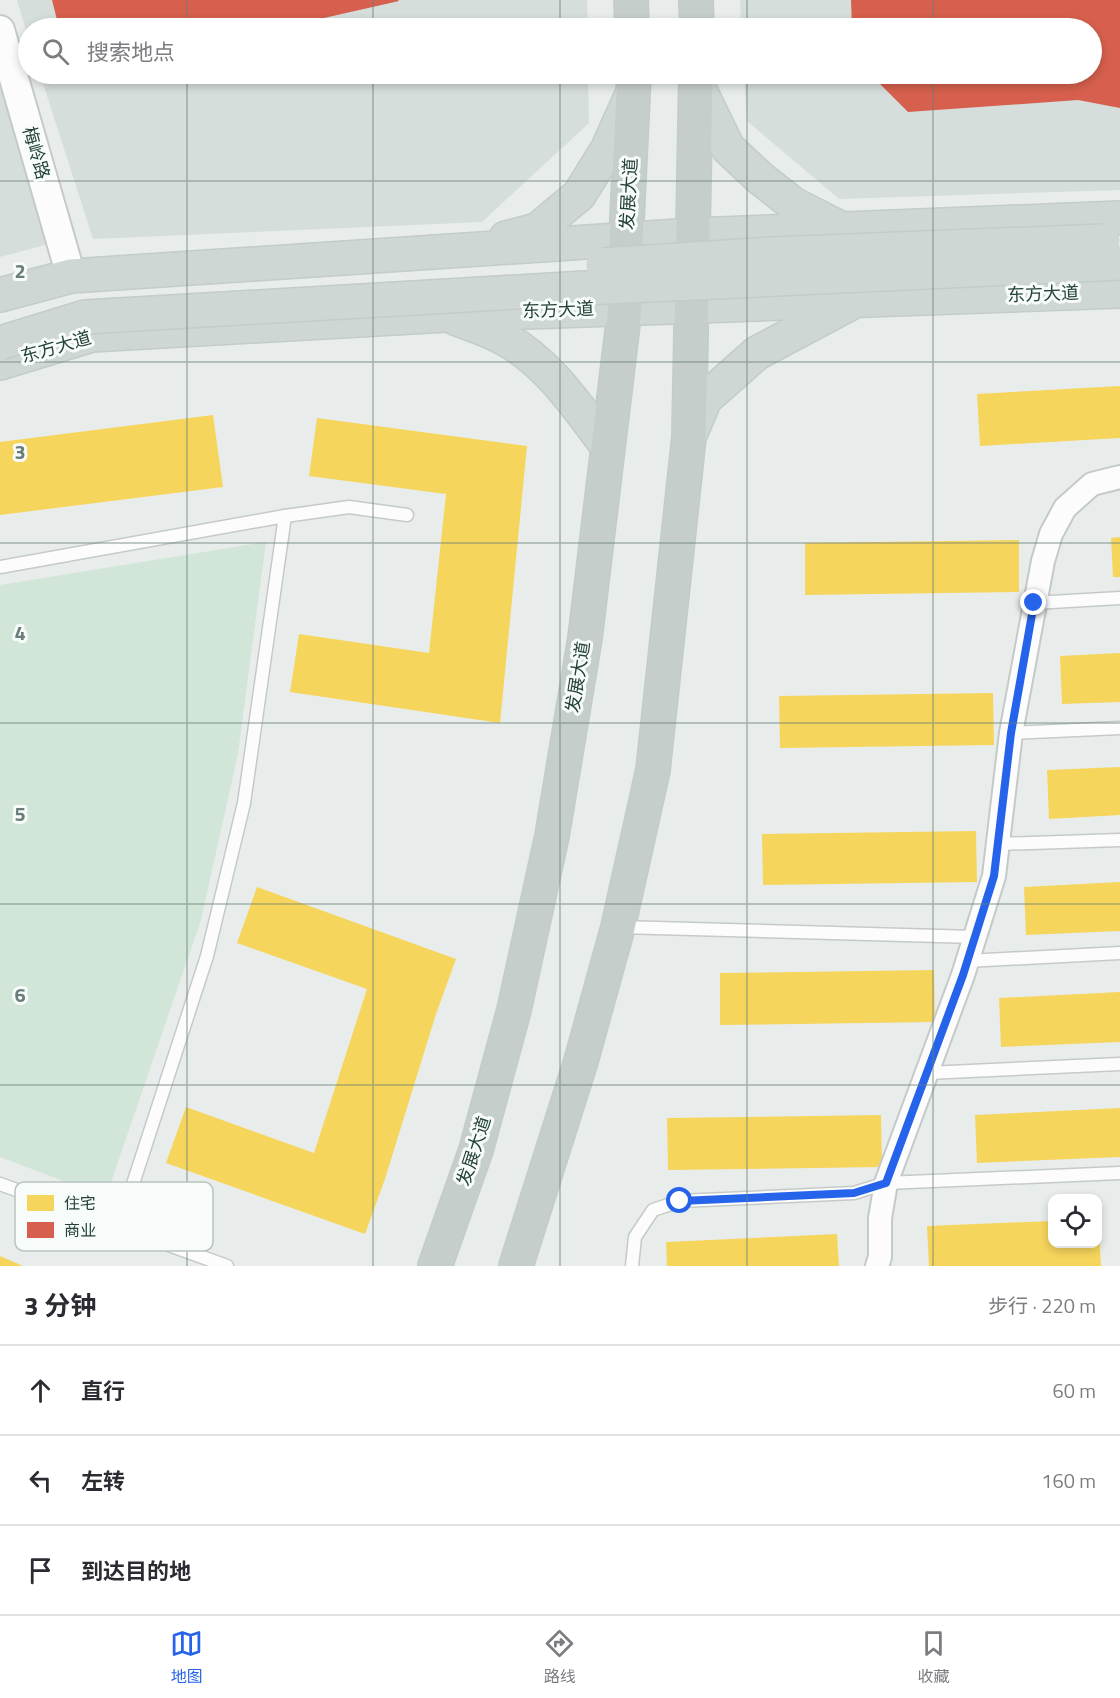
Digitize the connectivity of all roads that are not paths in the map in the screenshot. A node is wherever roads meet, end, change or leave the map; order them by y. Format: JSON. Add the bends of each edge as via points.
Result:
{"nodes":[{"id":1,"x":631,"y":0,"type":"edge"},
{"id":2,"x":696,"y":0,"type":"edge"},
{"id":3,"x":632,"y":18,"type":"edge"},
{"id":4,"x":697,"y":18,"type":"edge"},
{"id":5,"x":0,"y":30,"type":"edge"},
{"id":6,"x":632,"y":84,"type":"edge"},
{"id":7,"x":634,"y":84,"type":"edge"},
{"id":8,"x":696,"y":84,"type":"edge"},
{"id":9,"x":699,"y":84,"type":"edge"},
{"id":10,"x":1120,"y":218,"type":"edge"},
{"id":11,"x":843,"y":230,"type":"junction"},
{"id":12,"x":693,"y":235,"type":"junction"},
{"id":13,"x":626,"y":240,"type":"junction"},
{"id":14,"x":1120,"y":240,"type":"edge"},
{"id":15,"x":465,"y":250,"type":"junction"},
{"id":16,"x":1120,"y":263,"type":"edge"},
{"id":17,"x":71,"y":276,"type":"junction"},
{"id":18,"x":1120,"y":291,"type":"edge"},
{"id":19,"x":0,"y":295,"type":"edge"},
{"id":20,"x":855,"y":301,"type":"junction"},
{"id":21,"x":693,"y":306,"type":"junction"},
{"id":22,"x":626,"y":307,"type":"junction"},
{"id":23,"x":447,"y":315,"type":"junction"},
{"id":24,"x":0,"y":321,"type":"edge"},
{"id":25,"x":0,"y":343,"type":"edge"},
{"id":26,"x":0,"y":363,"type":"edge"},
{"id":27,"x":689,"y":437,"type":"junction"},
{"id":28,"x":608,"y":447,"type":"junction"},
{"id":29,"x":1120,"y":477,"type":"edge"},
{"id":30,"x":407,"y":515,"type":"dead end"},
{"id":31,"x":285,"y":516,"type":"junction"},
{"id":32,"x":0,"y":567,"type":"edge"},
{"id":33,"x":1120,"y":598,"type":"edge"},
{"id":34,"x":1034,"y":603,"type":"junction"},
{"id":35,"x":1120,"y":728,"type":"edge"},
{"id":36,"x":1011,"y":733,"type":"junction"},
{"id":37,"x":1120,"y":840,"type":"edge"},
{"id":38,"x":997,"y":844,"type":"junction"},
{"id":39,"x":618,"y":927,"type":"junction"},
{"id":40,"x":975,"y":937,"type":"junction"},
{"id":41,"x":1120,"y":953,"type":"edge"},
{"id":42,"x":967,"y":961,"type":"junction"},
{"id":43,"x":1120,"y":1064,"type":"edge"},
{"id":44,"x":927,"y":1073,"type":"junction"},
{"id":45,"x":1120,"y":1173,"type":"edge"},
{"id":46,"x":133,"y":1182,"type":"edge"},
{"id":47,"x":886,"y":1183,"type":"junction"},
{"id":48,"x":0,"y":1184,"type":"edge"},
{"id":49,"x":15,"y":1189,"type":"edge"},
{"id":50,"x":185,"y":1251,"type":"edge"},
{"id":51,"x":227,"y":1266,"type":"edge"},
{"id":52,"x":435,"y":1266,"type":"edge"},
{"id":53,"x":516,"y":1266,"type":"edge"},
{"id":54,"x":632,"y":1266,"type":"edge"},
{"id":55,"x":877,"y":1266,"type":"edge"}],
"edges":[{"from":1,"to":3,"type":"highway"},
{"from":2,"to":4,"type":"highway"},
{"from":5,"to":17,"type":"street","name":"梅岭路"},
{"from":6,"to":15,"type":"main road","via":[[607,150],[579,195],[537,230]]},
{"from":7,"to":13,"type":"highway","name":"发展大道"},
{"from":8,"to":12,"type":"highway"},
{"from":9,"to":11,"type":"main road","via":[[728,148],[793,204]]},
{"from":10,"to":11,"type":"main road"},
{"from":11,"to":12,"type":"main road"},
{"from":12,"to":13,"type":"main road"},
{"from":12,"to":21,"type":"highway"},
{"from":13,"to":15,"type":"main road"},
{"from":13,"to":22,"type":"highway","name":"发展大道"},
{"from":14,"to":24,"type":"main road","bridge":true,"via":[[771,254],[80,298]]},
{"from":15,"to":17,"type":"main road"},
{"from":16,"to":25,"type":"main road","bridge":true,"via":[[85,317]]},
{"from":17,"to":19,"type":"main road"},
{"from":18,"to":20,"type":"main road","name":"东方大道"},
{"from":20,"to":21,"type":"main road","name":"东方大道"},
{"from":20,"to":27,"type":"main road","via":[[757,353],[705,399]]},
{"from":21,"to":22,"type":"main road","name":"东方大道"},
{"from":21,"to":27,"type":"highway"},
{"from":22,"to":23,"type":"main road","name":"东方大道"},
{"from":22,"to":28,"type":"highway","name":"发展大道"},
{"from":23,"to":26,"type":"main road","name":"东方大道","via":[[92,335]]},
{"from":23,"to":28,"type":"main road","via":[[505,339],[539,363]]},
{"from":27,"to":39,"type":"highway","via":[[652,770]]},
{"from":28,"to":52,"type":"highway","name":"发展大道","via":[[585,638],[552,836],[494,1085]]},
{"from":29,"to":34,"type":"street","via":[[1092,484],[1065,508],[1051,534]]},
{"from":30,"to":31,"type":"lane","via":[[349,507]]},
{"from":31,"to":32,"type":"lane"},
{"from":31,"to":46,"type":"lane","via":[[244,803],[207,956]]},
{"from":33,"to":34,"type":"lane"},
{"from":34,"to":36,"type":"street"},
{"from":35,"to":36,"type":"lane"},
{"from":36,"to":38,"type":"street"},
{"from":37,"to":38,"type":"lane"},
{"from":38,"to":40,"type":"street","via":[[994,876]]},
{"from":39,"to":40,"type":"lane"},
{"from":39,"to":53,"type":"highway","via":[[581,1061]]},
{"from":40,"to":42,"type":"street"},
{"from":41,"to":42,"type":"lane"},
{"from":42,"to":44,"type":"street"},
{"from":43,"to":44,"type":"lane"},
{"from":44,"to":47,"type":"street"},
{"from":45,"to":47,"type":"lane"},
{"from":47,"to":54,"type":"lane","via":[[854,1193],[680,1201],[652,1210],[635,1238]]},
{"from":47,"to":55,"type":"street"},
{"from":48,"to":49,"type":"lane"},
{"from":50,"to":51,"type":"lane"}]}
